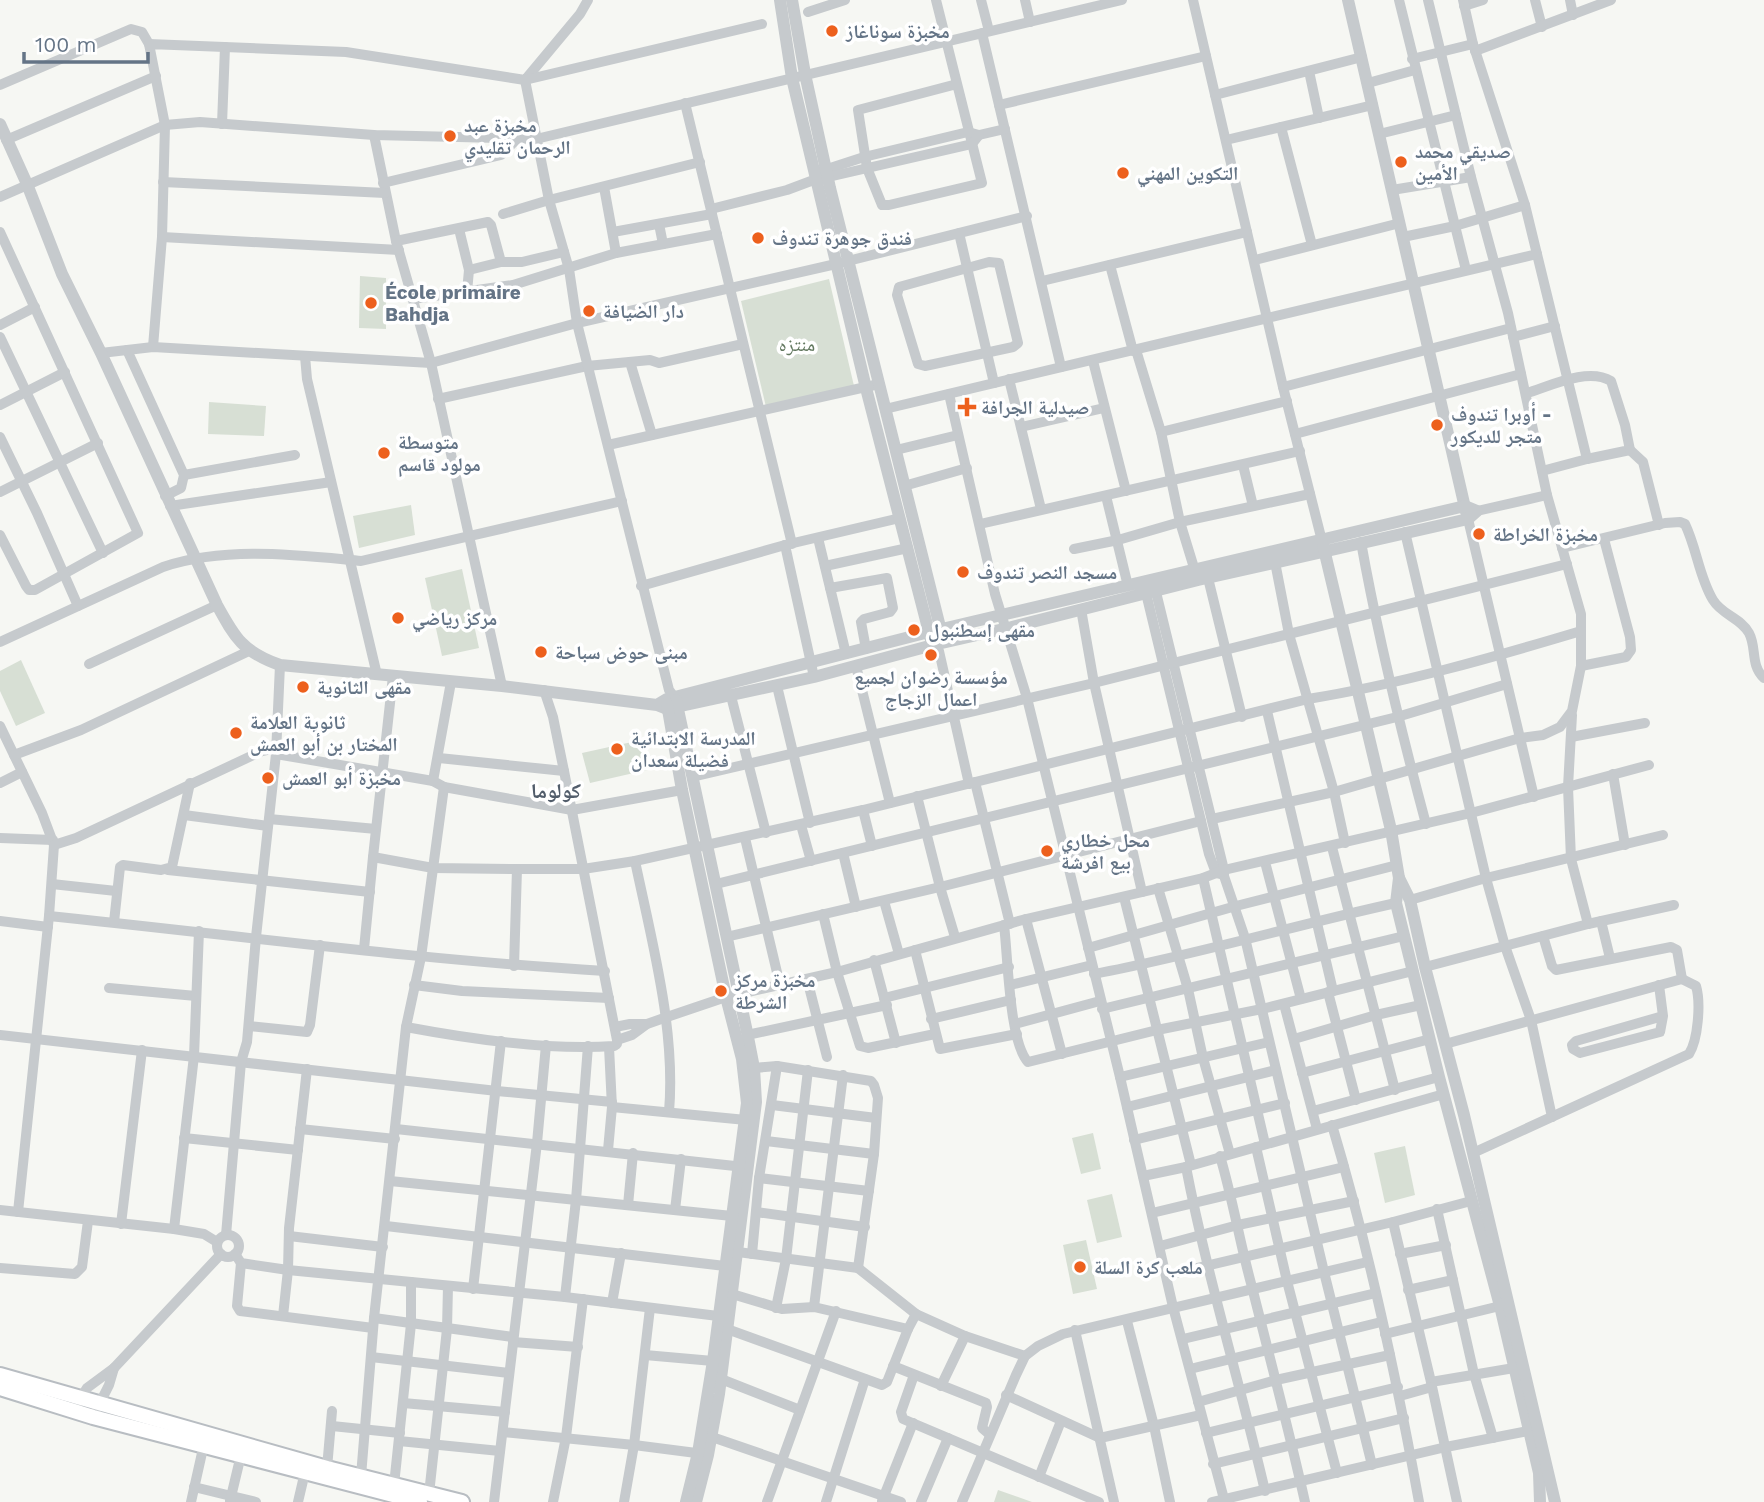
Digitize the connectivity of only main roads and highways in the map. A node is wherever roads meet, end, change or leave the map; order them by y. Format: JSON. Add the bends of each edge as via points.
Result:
{"nodes":[{"id":1,"x":0,"y":1375,"type":"edge"},
{"id":2,"x":0,"y":1388,"type":"edge"},
{"id":3,"x":77,"y":1404,"type":"junction"},
{"id":4,"x":424,"y":1498,"type":"edge"},
{"id":5,"x":462,"y":1502,"type":"edge"}],
"edges":[{"from":1,"to":3,"type":"main road"},
{"from":2,"to":3,"type":"main road"},
{"from":3,"to":4,"type":"main road","via":[[100,1403],[394,1485]]},
{"from":3,"to":4,"type":"main road","via":[[93,1417]]},
{"from":4,"to":5,"type":"main road"}]}
